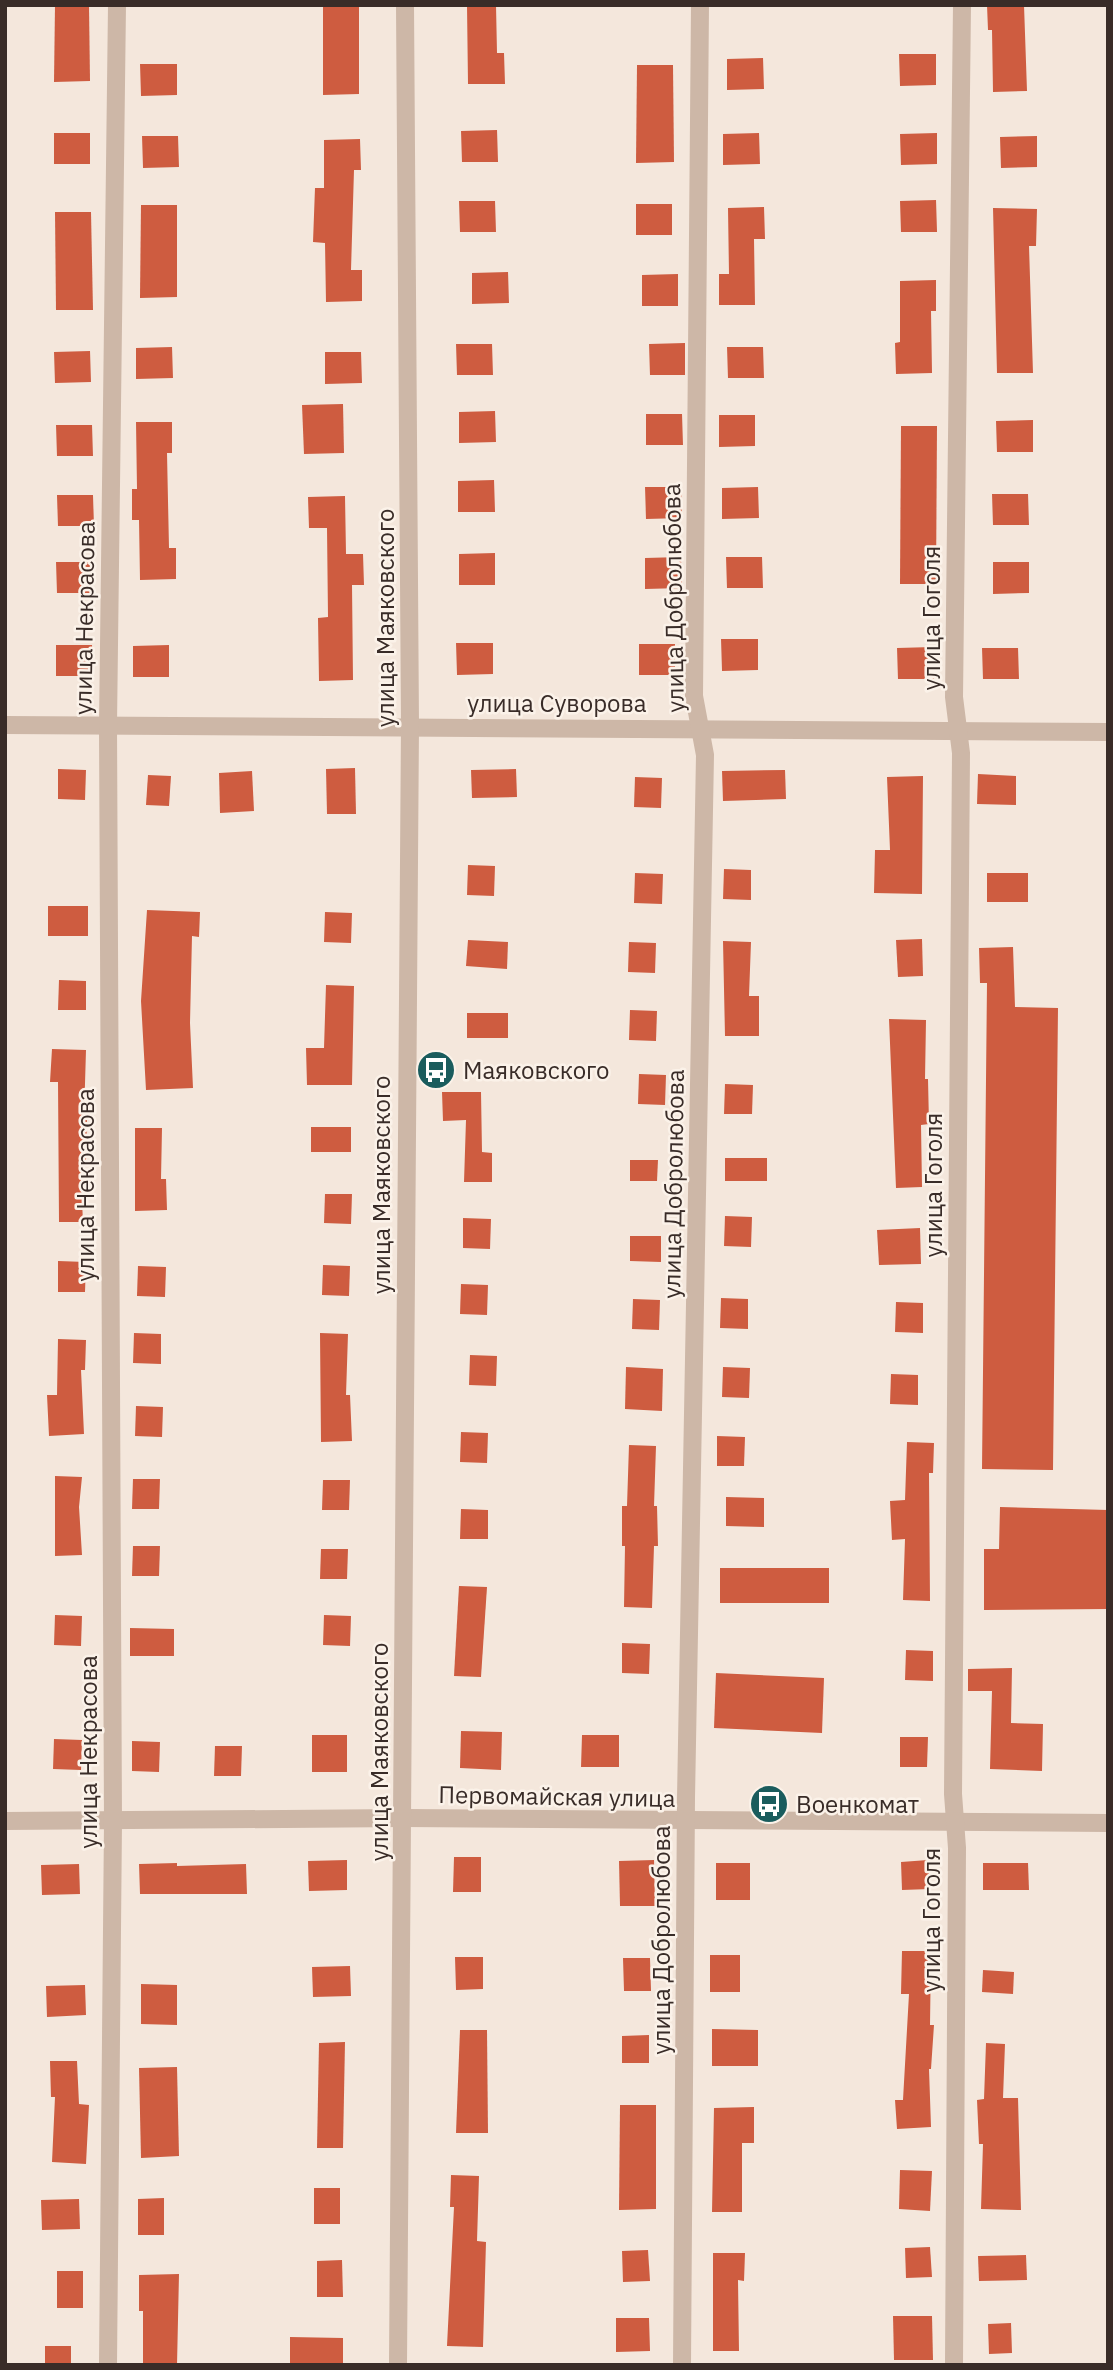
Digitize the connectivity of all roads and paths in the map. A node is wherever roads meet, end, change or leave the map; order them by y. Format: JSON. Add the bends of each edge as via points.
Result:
{"nodes":[{"id":1,"x":117,"y":5,"type":"edge"},
{"id":2,"x":405,"y":5,"type":"edge"},
{"id":3,"x":700,"y":5,"type":"edge"},
{"id":4,"x":962,"y":5,"type":"edge"},
{"id":5,"x":5,"y":725,"type":"edge"},
{"id":6,"x":108,"y":725,"type":"junction"},
{"id":7,"x":411,"y":725,"type":"junction"},
{"id":8,"x":700,"y":728,"type":"junction"},
{"id":9,"x":958,"y":729,"type":"junction"},
{"id":10,"x":1108,"y":732,"type":"edge"},
{"id":11,"x":404,"y":1818,"type":"junction"},
{"id":12,"x":5,"y":1821,"type":"edge"},
{"id":13,"x":113,"y":1821,"type":"junction"},
{"id":14,"x":687,"y":1822,"type":"junction"},
{"id":15,"x":955,"y":1822,"type":"junction"},
{"id":16,"x":1108,"y":1823,"type":"edge"},
{"id":17,"x":108,"y":2365,"type":"edge"},
{"id":18,"x":398,"y":2365,"type":"edge"},
{"id":19,"x":682,"y":2365,"type":"edge"},
{"id":20,"x":954,"y":2365,"type":"edge"}],
"edges":[{"from":1,"to":6,"type":"street","name":"улица Некрасова"},
{"from":2,"to":7,"type":"street","name":"улица Маяковского"},
{"from":3,"to":8,"type":"street","name":"улица Добролюбова","via":[[694,696]]},
{"from":4,"to":9,"type":"street","name":"улица Гоголя","via":[[954,697]]},
{"from":5,"to":6,"type":"street","name":"улица Суворова"},
{"from":6,"to":7,"type":"street","name":"улица Суворова"},
{"from":6,"to":13,"type":"street","name":"улица Некрасова"},
{"from":7,"to":8,"type":"street","name":"улица Суворова"},
{"from":7,"to":11,"type":"street","name":"улица Маяковского"},
{"from":8,"to":9,"type":"street","name":"улица Суворова"},
{"from":8,"to":14,"type":"street","name":"улица Добролюбова","via":[[705,769]]},
{"from":9,"to":10,"type":"street","name":"улица Суворова"},
{"from":9,"to":15,"type":"street","name":"улица Гоголя"},
{"from":11,"to":13,"type":"street","name":"Первомайская улица"},
{"from":11,"to":14,"type":"street","name":"Первомайская улица"},
{"from":11,"to":18,"type":"street","name":"улица Маяковского"},
{"from":12,"to":13,"type":"street","name":"Первомайская улица"},
{"from":13,"to":17,"type":"street","name":"улица Некрасова"},
{"from":14,"to":15,"type":"street","name":"Первомайская улица"},
{"from":14,"to":19,"type":"street","name":"улица Добролюбова"},
{"from":15,"to":16,"type":"street","name":"Первомайская улица"},
{"from":15,"to":20,"type":"street","name":"улица Гоголя"}]}
